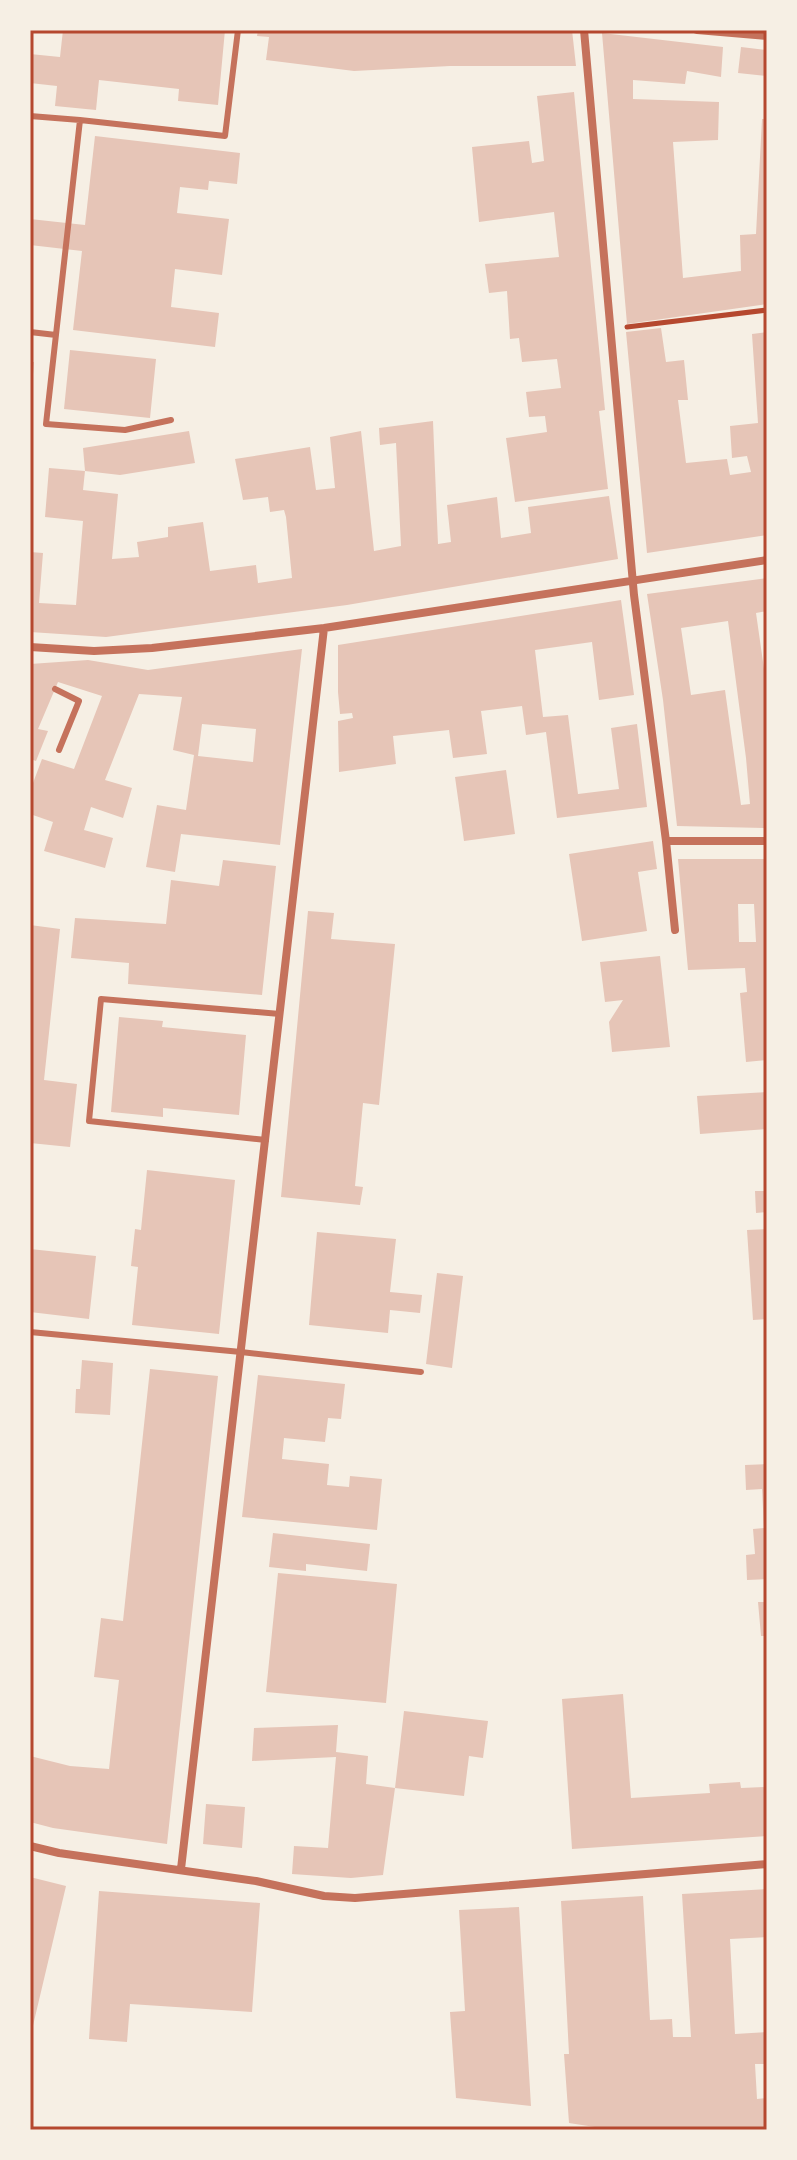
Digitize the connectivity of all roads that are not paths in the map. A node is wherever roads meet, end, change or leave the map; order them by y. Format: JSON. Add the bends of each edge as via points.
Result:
{"nodes":[{"id":1,"x":238,"y":30,"type":"edge"},
{"id":2,"x":584,"y":30,"type":"edge"},
{"id":3,"x":697,"y":30,"type":"edge"},
{"id":4,"x":767,"y":36,"type":"edge"},
{"id":5,"x":30,"y":116,"type":"edge"},
{"id":6,"x":80,"y":120,"type":"junction"},
{"id":7,"x":30,"y":332,"type":"edge"},
{"id":8,"x":56,"y":335,"type":"junction"},
{"id":9,"x":171,"y":420,"type":"dead end"},
{"id":10,"x":767,"y":560,"type":"edge"},
{"id":11,"x":633,"y":579,"type":"junction"},
{"id":12,"x":324,"y":628,"type":"junction"},
{"id":13,"x":30,"y":647,"type":"edge"},
{"id":14,"x":55,"y":689,"type":"dead end"},
{"id":15,"x":59,"y":750,"type":"dead end"},
{"id":16,"x":666,"y":841,"type":"junction"},
{"id":17,"x":767,"y":841,"type":"edge"},
{"id":18,"x":675,"y":930,"type":"dead end"},
{"id":19,"x":280,"y":1014,"type":"junction"},
{"id":20,"x":266,"y":1140,"type":"junction"},
{"id":21,"x":30,"y":1332,"type":"edge"},
{"id":22,"x":241,"y":1352,"type":"junction"},
{"id":23,"x":421,"y":1372,"type":"dead end"},
{"id":24,"x":30,"y":1846,"type":"edge"},
{"id":25,"x":767,"y":1864,"type":"edge"},
{"id":26,"x":181,"y":1869,"type":"junction"}],
"edges":[{"from":1,"to":6,"type":"lane","via":[[225,136]]},
{"from":2,"to":11,"type":"street"},
{"from":3,"to":4,"type":"street"},
{"from":5,"to":6,"type":"lane"},
{"from":6,"to":8,"type":"lane"},
{"from":7,"to":8,"type":"lane"},
{"from":8,"to":9,"type":"lane","via":[[46,424],[125,430]]},
{"from":10,"to":11,"type":"street"},
{"from":11,"to":12,"type":"street"},
{"from":11,"to":16,"type":"street"},
{"from":12,"to":13,"type":"street","via":[[152,648]]},
{"from":12,"to":19,"type":"street"},
{"from":14,"to":15,"type":"lane","via":[[79,701]]},
{"from":16,"to":17,"type":"street"},
{"from":16,"to":18,"type":"street"},
{"from":19,"to":20,"type":"street"},
{"from":19,"to":20,"type":"lane","via":[[101,999],[89,1121]]},
{"from":20,"to":22,"type":"street"},
{"from":21,"to":22,"type":"lane"},
{"from":22,"to":23,"type":"lane"},
{"from":22,"to":26,"type":"street"},
{"from":24,"to":26,"type":"street"},
{"from":25,"to":26,"type":"street","via":[[355,1898]]}]}
